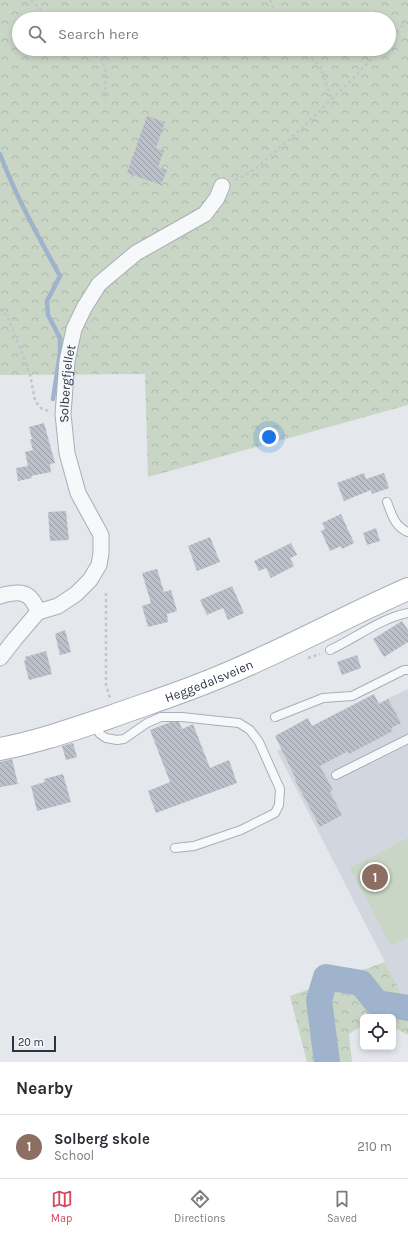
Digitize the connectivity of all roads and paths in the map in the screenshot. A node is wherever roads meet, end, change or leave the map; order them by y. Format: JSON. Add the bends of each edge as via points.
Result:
{"nodes":[{"id":1,"x":30,"y":0,"type":"edge"},
{"id":2,"x":270,"y":0,"type":"edge"},
{"id":3,"x":43,"y":12,"type":"edge"},
{"id":4,"x":275,"y":12,"type":"edge"},
{"id":5,"x":408,"y":20,"type":"edge"},
{"id":6,"x":396,"y":33,"type":"edge"},
{"id":7,"x":96,"y":56,"type":"edge"},
{"id":8,"x":310,"y":56,"type":"edge"},
{"id":9,"x":374,"y":56,"type":"edge"},
{"id":10,"x":105,"y":100,"type":"dead end"},
{"id":11,"x":332,"y":100,"type":"junction"},
{"id":12,"x":222,"y":186,"type":"joint"},
{"id":13,"x":0,"y":309,"type":"edge"},
{"id":14,"x":63,"y":414,"type":"junction"},
{"id":15,"x":387,"y":502,"type":"dead end"},
{"id":16,"x":408,"y":532,"type":"edge"},
{"id":17,"x":408,"y":589,"type":"edge"},
{"id":18,"x":106,"y":593,"type":"dead end"},
{"id":19,"x":0,"y":596,"type":"edge"},
{"id":20,"x":38,"y":612,"type":"junction"},
{"id":21,"x":408,"y":613,"type":"edge"},
{"id":22,"x":330,"y":650,"type":"dead end"},
{"id":23,"x":0,"y":658,"type":"edge"},
{"id":24,"x":408,"y":670,"type":"edge"},
{"id":25,"x":117,"y":697,"type":"dead end"},
{"id":26,"x":275,"y":717,"type":"dead end"},
{"id":27,"x":94,"y":722,"type":"junction"},
{"id":28,"x":408,"y":739,"type":"edge"},
{"id":29,"x":0,"y":748,"type":"edge"},
{"id":30,"x":336,"y":775,"type":"dead end"},
{"id":31,"x":175,"y":848,"type":"dead end"}],
"edges":[{"from":1,"to":3,"type":"path"},
{"from":2,"to":4,"type":"path"},
{"from":5,"to":6,"type":"path"},
{"from":7,"to":10,"type":"path","via":[[102,60],[106,74]]},
{"from":8,"to":11,"type":"path","via":[[320,66]]},
{"from":9,"to":11,"type":"path"},
{"from":11,"to":12,"type":"path","via":[[262,162],[239,179]]},
{"from":12,"to":14,"type":"street","name":"Solbergfjellet","via":[[218,198],[206,214],[136,253],[100,284],[74,329],[67,361]]},
{"from":13,"to":14,"type":"path","via":[[7,315],[30,374],[35,401],[42,409]]},
{"from":14,"to":20,"type":"street","name":"Solbergfjellet","via":[[67,453],[78,493],[101,535],[101,552],[99,565],[90,580],[76,594],[58,606]]},
{"from":15,"to":16,"type":"lane","via":[[394,521]]},
{"from":17,"to":27,"type":"main road","name":"Heggedalsveien","via":[[225,675]]},
{"from":18,"to":25,"type":"path","via":[[106,685],[110,699]]},
{"from":19,"to":20,"type":"street","via":[[12,593],[26,594],[35,603]]},
{"from":20,"to":23,"type":"street"},
{"from":21,"to":22,"type":"lane","via":[[383,621]]},
{"from":24,"to":26,"type":"lane","via":[[352,696],[323,698]]},
{"from":27,"to":29,"type":"main road","name":"Heggedalsveien","via":[[24,744]]},
{"from":27,"to":31,"type":"lane","via":[[100,734],[117,740],[124,739],[147,723],[161,718],[182,717],[239,723],[250,730],[259,742],[280,789],[279,805],[275,813],[241,830],[194,846]]},
{"from":28,"to":30,"type":"lane"}]}
